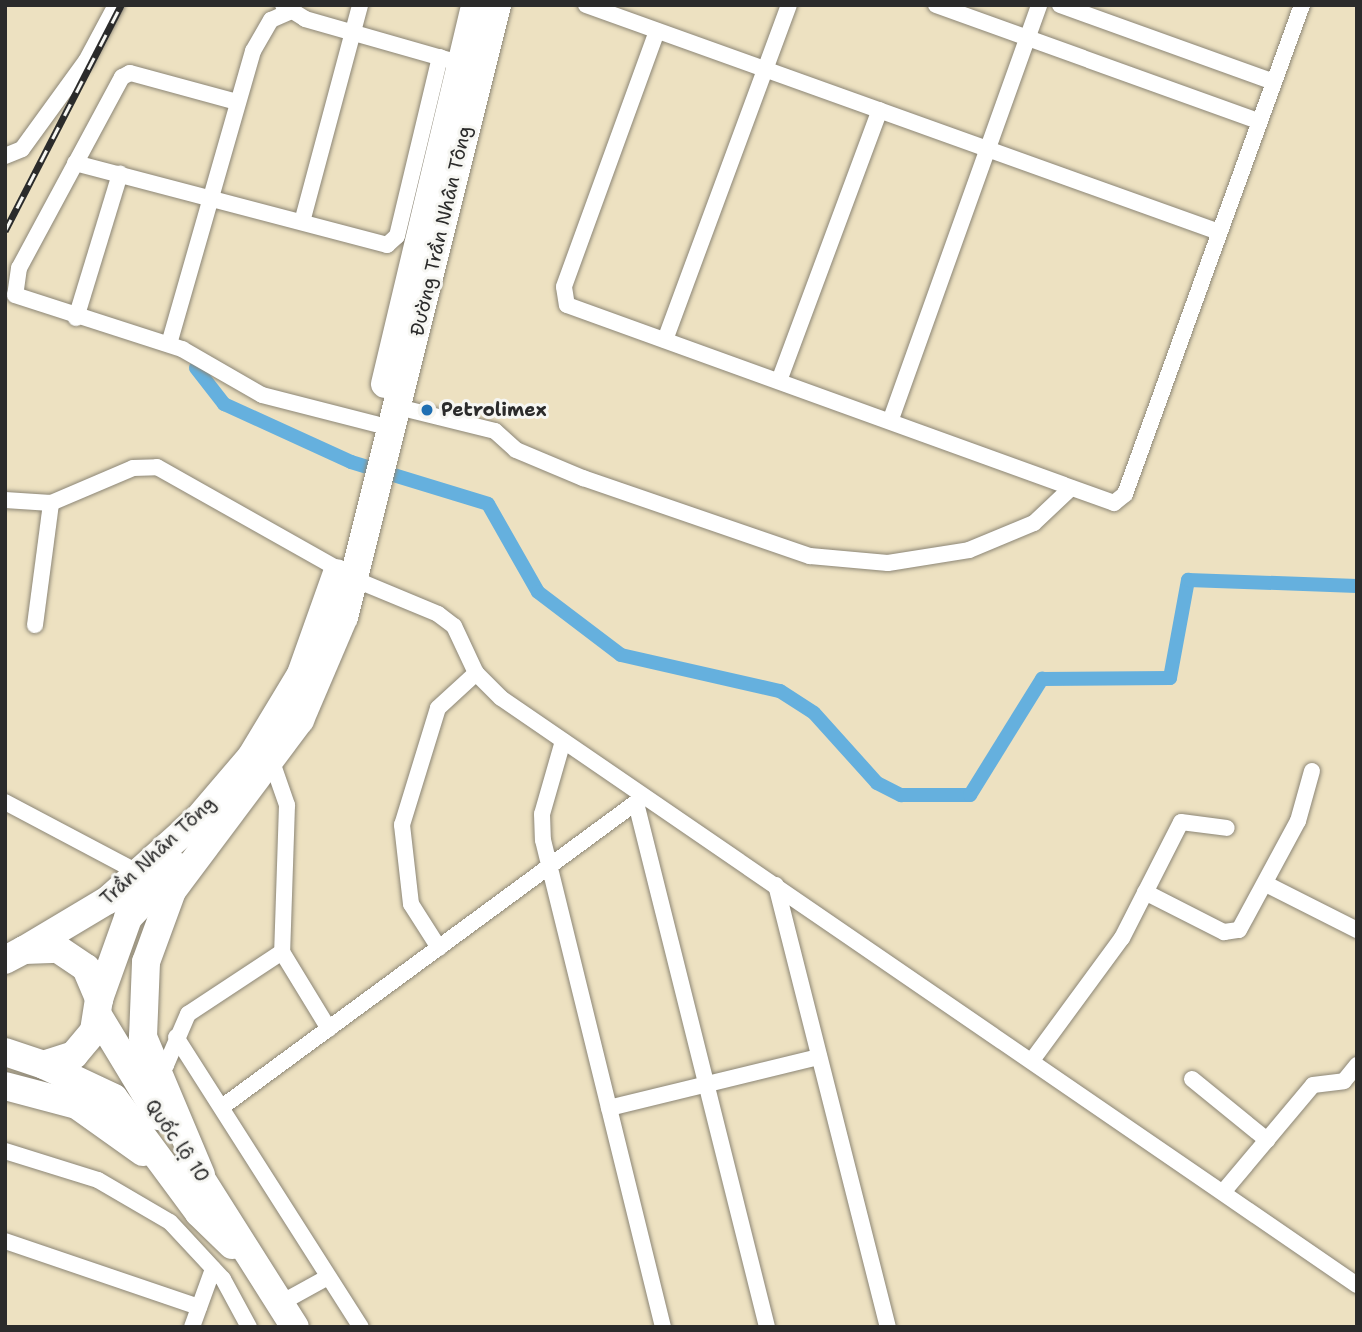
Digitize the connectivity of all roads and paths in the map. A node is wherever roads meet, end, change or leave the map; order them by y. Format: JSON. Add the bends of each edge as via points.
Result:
{"nodes":[{"id":1,"x":117,"y":5,"type":"edge"},
{"id":2,"x":360,"y":5,"type":"edge"},
{"id":3,"x":475,"y":5,"type":"edge"},
{"id":4,"x":497,"y":5,"type":"edge"},
{"id":5,"x":586,"y":5,"type":"edge"},
{"id":6,"x":789,"y":5,"type":"edge"},
{"id":7,"x":936,"y":5,"type":"edge"},
{"id":8,"x":1039,"y":5,"type":"edge"},
{"id":9,"x":1060,"y":5,"type":"edge"},
{"id":10,"x":1302,"y":5,"type":"edge"},
{"id":11,"x":286,"y":8,"type":"edge"},
{"id":12,"x":657,"y":31,"type":"junction"},
{"id":13,"x":352,"y":34,"type":"junction"},
{"id":14,"x":1027,"y":39,"type":"junction"},
{"id":15,"x":460,"y":62,"type":"junction"},
{"id":16,"x":767,"y":69,"type":"junction"},
{"id":17,"x":1274,"y":82,"type":"junction"},
{"id":18,"x":237,"y":102,"type":"junction"},
{"id":19,"x":880,"y":110,"type":"junction"},
{"id":20,"x":1259,"y":121,"type":"junction"},
{"id":21,"x":989,"y":147,"type":"junction"},
{"id":22,"x":5,"y":156,"type":"edge"},
{"id":23,"x":75,"y":163,"type":"junction"},
{"id":24,"x":120,"y":174,"type":"junction"},
{"id":25,"x":212,"y":198,"type":"junction"},
{"id":26,"x":302,"y":222,"type":"junction"},
{"id":27,"x":1219,"y":232,"type":"junction"},
{"id":28,"x":76,"y":318,"type":"junction"},
{"id":29,"x":665,"y":340,"type":"junction"},
{"id":30,"x":169,"y":344,"type":"junction"},
{"id":31,"x":779,"y":381,"type":"junction"},
{"id":32,"x":398,"y":407,"type":"junction"},
{"id":33,"x":891,"y":419,"type":"junction"},
{"id":34,"x":376,"y":424,"type":"junction"},
{"id":35,"x":378,"y":455,"type":"junction"},
{"id":36,"x":1071,"y":488,"type":"junction"},
{"id":37,"x":5,"y":500,"type":"edge"},
{"id":38,"x":51,"y":503,"type":"junction"},
{"id":39,"x":346,"y":574,"type":"junction"},
{"id":40,"x":35,"y":625,"type":"dead end"},
{"id":41,"x":476,"y":673,"type":"junction"},
{"id":42,"x":563,"y":741,"type":"junction"},
{"id":43,"x":272,"y":762,"type":"junction"},
{"id":44,"x":1312,"y":771,"type":"dead end"},
{"id":45,"x":639,"y":801,"type":"junction"},
{"id":46,"x":5,"y":802,"type":"edge"},
{"id":47,"x":233,"y":814,"type":"junction"},
{"id":48,"x":1227,"y":828,"type":"dead end"},
{"id":49,"x":550,"y":866,"type":"junction"},
{"id":50,"x":139,"y":873,"type":"junction"},
{"id":51,"x":1266,"y":884,"type":"junction"},
{"id":52,"x":776,"y":885,"type":"junction"},
{"id":53,"x":1145,"y":892,"type":"junction"},
{"id":54,"x":1357,"y":930,"type":"edge"},
{"id":55,"x":439,"y":948,"type":"junction"},
{"id":56,"x":282,"y":952,"type":"junction"},
{"id":57,"x":15,"y":955,"type":"edge"},
{"id":58,"x":99,"y":1008,"type":"junction"},
{"id":59,"x":329,"y":1029,"type":"junction"},
{"id":60,"x":176,"y":1037,"type":"junction"},
{"id":61,"x":9,"y":1057,"type":"edge"},
{"id":62,"x":819,"y":1057,"type":"junction"},
{"id":63,"x":1033,"y":1059,"type":"junction"},
{"id":64,"x":44,"y":1065,"type":"junction"},
{"id":65,"x":1357,"y":1065,"type":"edge"},
{"id":66,"x":153,"y":1072,"type":"junction"},
{"id":67,"x":1192,"y":1079,"type":"dead end"},
{"id":68,"x":708,"y":1084,"type":"junction"},
{"id":69,"x":5,"y":1086,"type":"edge"},
{"id":70,"x":222,"y":1107,"type":"junction"},
{"id":71,"x":609,"y":1108,"type":"junction"},
{"id":72,"x":1266,"y":1140,"type":"junction"},
{"id":73,"x":5,"y":1151,"type":"edge"},
{"id":74,"x":192,"y":1183,"type":"junction"},
{"id":75,"x":1224,"y":1191,"type":"junction"},
{"id":76,"x":5,"y":1241,"type":"edge"},
{"id":77,"x":213,"y":1269,"type":"junction"},
{"id":78,"x":328,"y":1277,"type":"junction"},
{"id":79,"x":1357,"y":1285,"type":"edge"},
{"id":80,"x":199,"y":1307,"type":"junction"},
{"id":81,"x":287,"y":1315,"type":"edge"},
{"id":82,"x":192,"y":1327,"type":"edge"},
{"id":83,"x":249,"y":1327,"type":"edge"},
{"id":84,"x":361,"y":1327,"type":"edge"},
{"id":85,"x":663,"y":1327,"type":"edge"},
{"id":86,"x":767,"y":1327,"type":"edge"},
{"id":87,"x":888,"y":1327,"type":"edge"}],
"edges":[{"from":1,"to":22,"type":"street","via":[[86,61],[22,149]]},
{"from":2,"to":13,"type":"street"},
{"from":3,"to":15,"type":"highway","name":"Đường Trần Nhân Tông"},
{"from":4,"to":15,"type":"highway","name":"Đường Trần Nhân Tông"},
{"from":5,"to":12,"type":"street"},
{"from":6,"to":16,"type":"street"},
{"from":7,"to":14,"type":"street"},
{"from":8,"to":14,"type":"street"},
{"from":9,"to":17,"type":"street"},
{"from":10,"to":17,"type":"street"},
{"from":11,"to":13,"type":"street"},
{"from":11,"to":18,"type":"street","via":[[260,35]]},
{"from":12,"to":16,"type":"street"},
{"from":12,"to":29,"type":"street","via":[[563,293],[567,305]]},
{"from":13,"to":15,"type":"street"},
{"from":13,"to":26,"type":"street"},
{"from":14,"to":20,"type":"street"},
{"from":14,"to":21,"type":"street"},
{"from":15,"to":26,"type":"street","via":[[392,243]]},
{"from":15,"to":32,"type":"highway","name":"Đường Trần Nhân Tông"},
{"from":15,"to":34,"type":"highway","name":"Đường Trần Nhân Tông"},
{"from":16,"to":19,"type":"street"},
{"from":16,"to":29,"type":"street"},
{"from":17,"to":20,"type":"street"},
{"from":18,"to":23,"type":"street","via":[[130,73],[117,83]]},
{"from":18,"to":25,"type":"street"},
{"from":19,"to":21,"type":"street"},
{"from":19,"to":31,"type":"street"},
{"from":20,"to":27,"type":"street"},
{"from":21,"to":27,"type":"street"},
{"from":21,"to":33,"type":"street"},
{"from":23,"to":24,"type":"street"},
{"from":23,"to":28,"type":"street","via":[[13,286],[22,302]]},
{"from":24,"to":25,"type":"street"},
{"from":24,"to":28,"type":"street"},
{"from":25,"to":26,"type":"street"},
{"from":25,"to":30,"type":"street"},
{"from":27,"to":36,"type":"street","via":[[1125,494],[1114,503]]},
{"from":28,"to":30,"type":"street"},
{"from":29,"to":31,"type":"street"},
{"from":30,"to":34,"type":"street","via":[[262,395]]},
{"from":31,"to":33,"type":"street"},
{"from":32,"to":35,"type":"highway","name":"Đường Trần Nhân Tông"},
{"from":32,"to":36,"type":"street","via":[[495,431],[516,450],[583,478],[810,556],[888,563],[969,550],[1034,523]]},
{"from":33,"to":36,"type":"street"},
{"from":34,"to":35,"type":"highway","name":"Đường Trần Nhân Tông"},
{"from":35,"to":39,"type":"highway","name":"Trần Nhân Tông"},
{"from":37,"to":38,"type":"street"},
{"from":38,"to":39,"type":"street","via":[[133,468],[157,467]]},
{"from":38,"to":40,"type":"street"},
{"from":39,"to":41,"type":"street","via":[[454,626]]},
{"from":39,"to":43,"type":"highway","name":"Trần Nhân Tông","via":[[315,689]]},
{"from":39,"to":50,"type":"highway","name":"Trần Nhân Tông","via":[[301,674],[251,757],[197,820]]},
{"from":41,"to":42,"type":"street","via":[[501,698]]},
{"from":41,"to":55,"type":"street","via":[[438,708],[402,825],[411,904]]},
{"from":42,"to":45,"type":"street"},
{"from":42,"to":49,"type":"street","via":[[542,814]]},
{"from":43,"to":47,"type":"highway","name":"Trần Nhân Tông"},
{"from":43,"to":56,"type":"street","via":[[287,805]]},
{"from":44,"to":51,"type":"street","via":[[1298,821]]},
{"from":45,"to":49,"type":"street"},
{"from":45,"to":52,"type":"street"},
{"from":45,"to":68,"type":"street"},
{"from":46,"to":50,"type":"street"},
{"from":47,"to":58,"type":"highway","name":"Trần Nhân Tông","via":[[128,918]]},
{"from":47,"to":66,"type":"highway","name":"Trần Nhân Tông","via":[[172,891],[153,939],[141,988],[143,1037]]},
{"from":48,"to":53,"type":"street","via":[[1181,822]]},
{"from":49,"to":55,"type":"street"},
{"from":49,"to":71,"type":"street"},
{"from":50,"to":57,"type":"highway","name":"Trần Nhân Tông","via":[[65,929]]},
{"from":51,"to":53,"type":"street","via":[[1233,933]]},
{"from":51,"to":54,"type":"street"},
{"from":52,"to":62,"type":"street"},
{"from":52,"to":63,"type":"street"},
{"from":53,"to":63,"type":"street","via":[[1122,938]]},
{"from":55,"to":59,"type":"street"},
{"from":56,"to":59,"type":"street"},
{"from":56,"to":60,"type":"street","via":[[188,1014]]},
{"from":57,"to":58,"type":"highway","name":"Quốc lộ 10","via":[[41,947],[73,956],[86,968]]},
{"from":58,"to":64,"type":"highway","name":"Trần Nhân Tông","via":[[80,1050]]},
{"from":58,"to":74,"type":"highway","name":"Quốc lộ 10"},
{"from":59,"to":70,"type":"street"},
{"from":60,"to":66,"type":"street","via":[[166,1065]]},
{"from":60,"to":70,"type":"street"},
{"from":61,"to":64,"type":"highway","name":"Quốc lộ 10"},
{"from":62,"to":68,"type":"street"},
{"from":62,"to":87,"type":"street"},
{"from":63,"to":75,"type":"street"},
{"from":64,"to":74,"type":"highway","name":"Quốc lộ 10","via":[[114,1098]]},
{"from":65,"to":72,"type":"street","via":[[1344,1081],[1313,1086]]},
{"from":66,"to":74,"type":"highway","name":"Trần Nhân Tông"},
{"from":67,"to":72,"type":"street"},
{"from":68,"to":71,"type":"street"},
{"from":68,"to":86,"type":"street"},
{"from":69,"to":74,"type":"highway","name":"Quốc lộ 10","via":[[104,1119]]},
{"from":70,"to":78,"type":"street"},
{"from":71,"to":85,"type":"street"},
{"from":72,"to":75,"type":"street"},
{"from":73,"to":77,"type":"street","via":[[98,1180],[170,1222]]},
{"from":74,"to":81,"type":"highway","name":"Quốc lộ 10"},
{"from":75,"to":79,"type":"street"},
{"from":76,"to":80,"type":"street"},
{"from":77,"to":80,"type":"street"},
{"from":77,"to":83,"type":"street"},
{"from":78,"to":81,"type":"street"},
{"from":78,"to":84,"type":"street"},
{"from":80,"to":82,"type":"street"}]}
